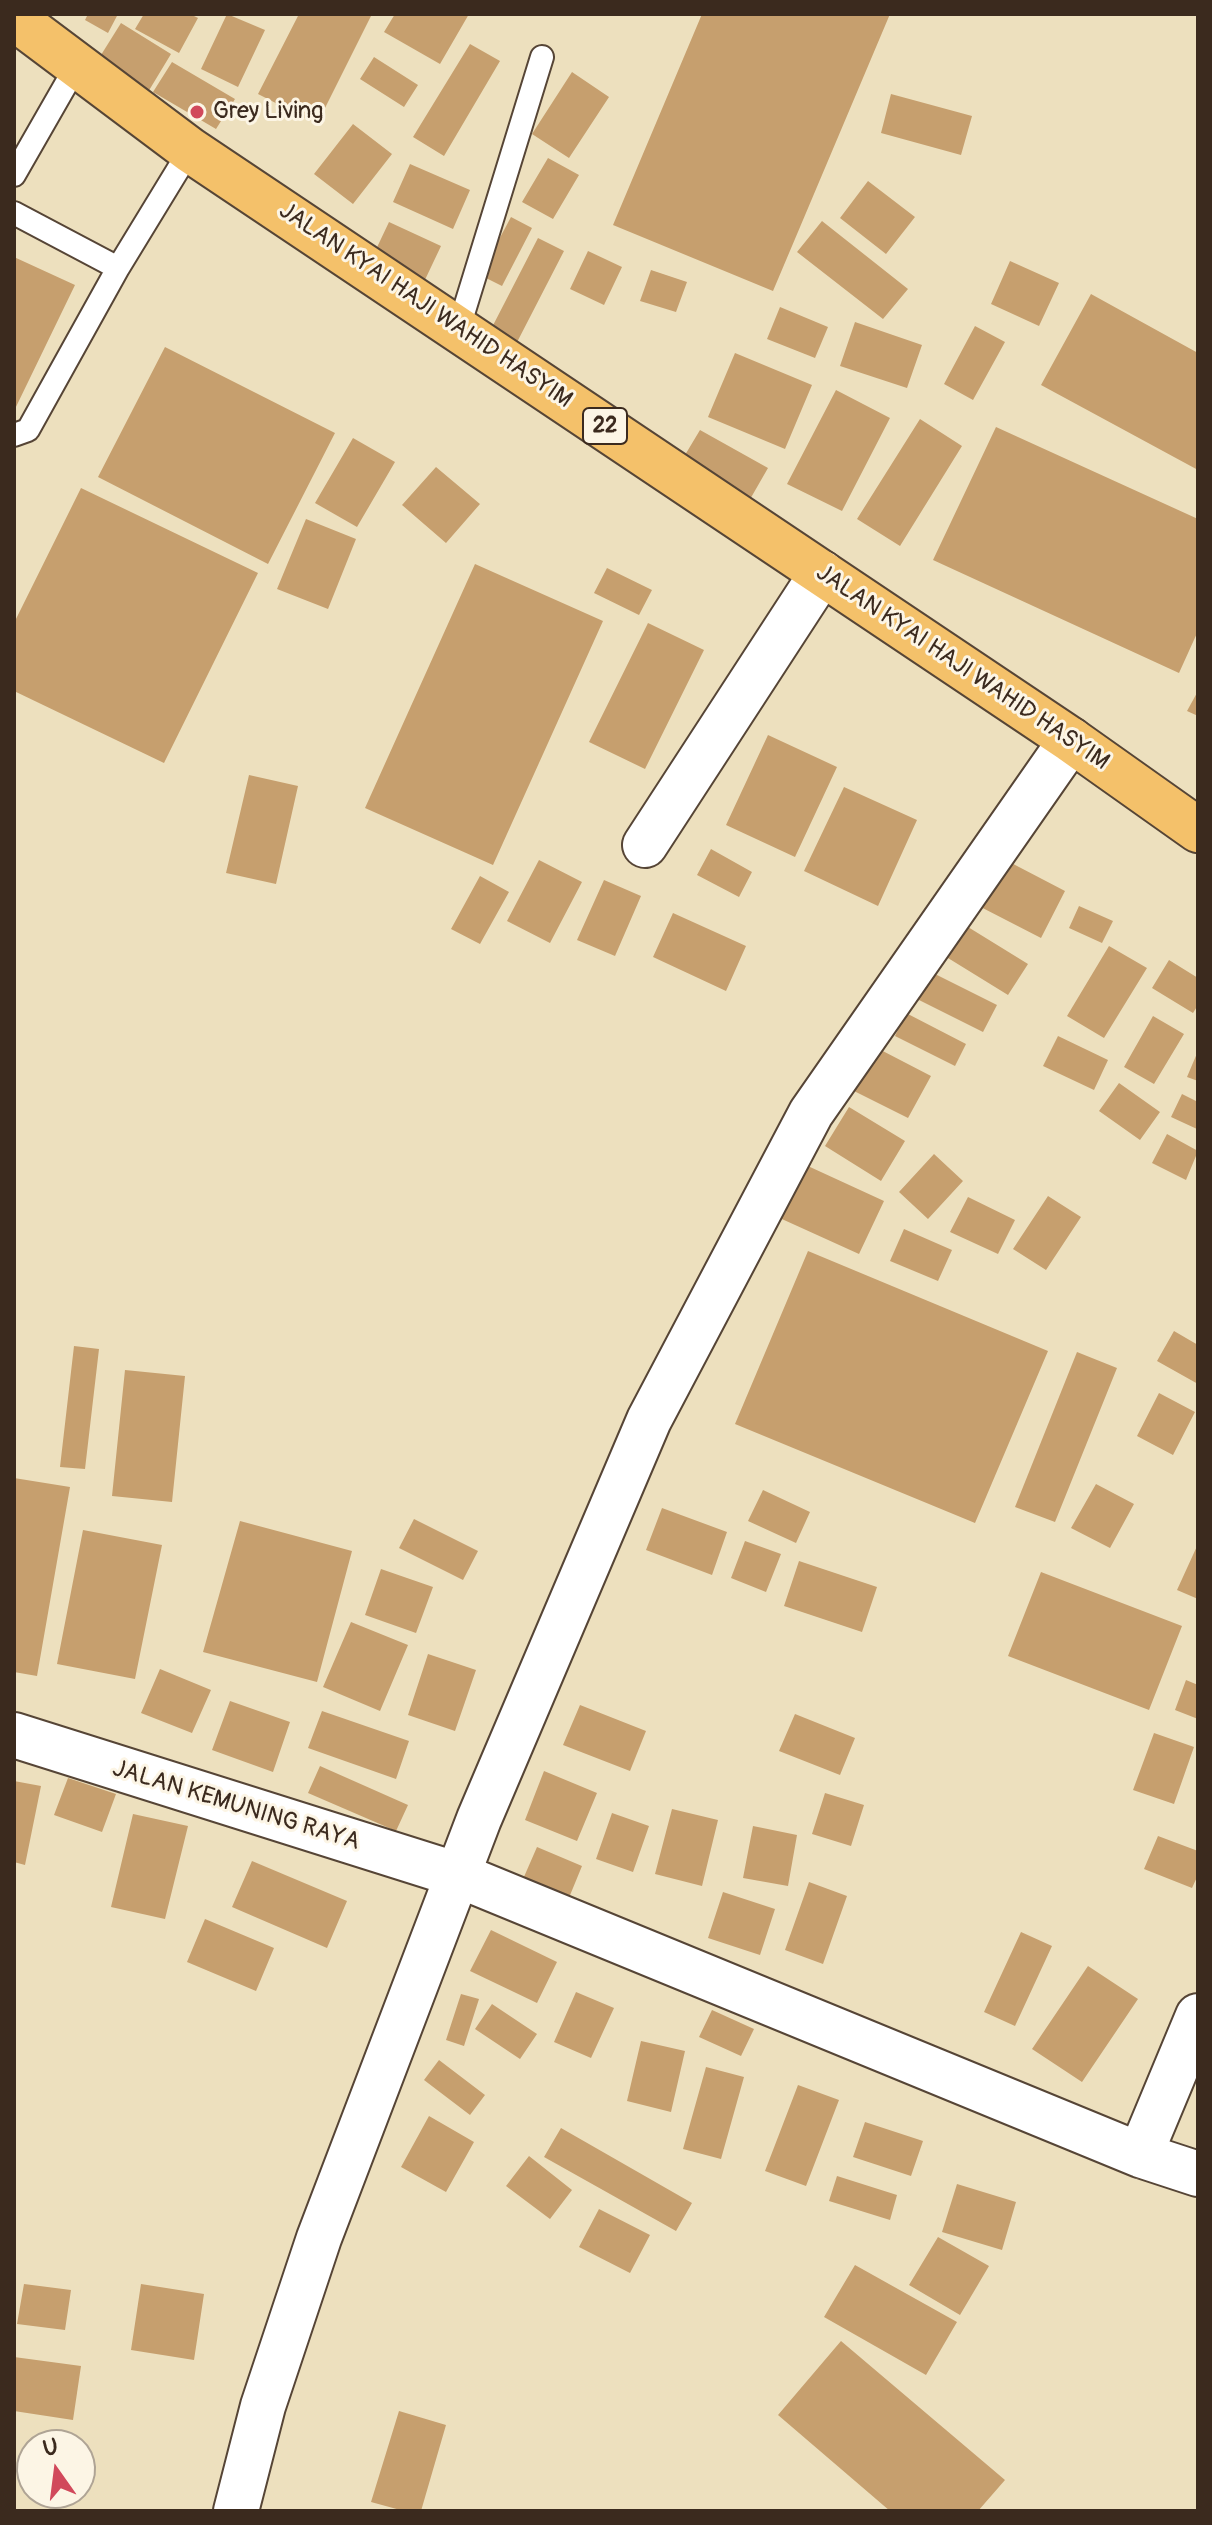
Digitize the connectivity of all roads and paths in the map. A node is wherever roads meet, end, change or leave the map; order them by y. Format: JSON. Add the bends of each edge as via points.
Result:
{"nodes":[{"id":1,"x":14,"y":18,"type":"edge"},
{"id":2,"x":542,"y":57,"type":"dead end"},
{"id":3,"x":77,"y":65,"type":"junction"},
{"id":4,"x":190,"y":150,"type":"junction"},
{"id":5,"x":14,"y":175,"type":"edge"},
{"id":6,"x":14,"y":213,"type":"edge"},
{"id":7,"x":118,"y":268,"type":"junction"},
{"id":8,"x":459,"y":327,"type":"junction"},
{"id":9,"x":14,"y":435,"type":"edge"},
{"id":10,"x":822,"y":573,"type":"junction"},
{"id":11,"x":1071,"y":740,"type":"junction"},
{"id":12,"x":1198,"y":830,"type":"edge"},
{"id":13,"x":645,"y":845,"type":"dead end"},
{"id":14,"x":14,"y":1735,"type":"edge"},
{"id":15,"x":458,"y":1875,"type":"junction"},
{"id":16,"x":1198,"y":2016,"type":"edge"},
{"id":17,"x":1140,"y":2155,"type":"junction"},
{"id":18,"x":1198,"y":2174,"type":"edge"},
{"id":19,"x":236,"y":2511,"type":"edge"}],
"edges":[{"from":1,"to":3,"type":"highway","name":"JALAN KYAI HAJI WAHID HASYIM","number":"22"},
{"from":2,"to":8,"type":"lane"},
{"from":3,"to":4,"type":"highway","name":"JALAN KYAI HAJI WAHID HASYIM","number":"22"},
{"from":3,"to":5,"type":"lane"},
{"from":4,"to":7,"type":"lane"},
{"from":4,"to":8,"type":"highway","name":"JALAN KYAI HAJI WAHID HASYIM","number":"22"},
{"from":6,"to":7,"type":"lane"},
{"from":7,"to":9,"type":"lane","via":[[28,430]]},
{"from":8,"to":10,"type":"highway","name":"JALAN KYAI HAJI WAHID HASYIM","number":"22"},
{"from":10,"to":11,"type":"highway","name":"JALAN KYAI HAJI WAHID HASYIM","number":"22"},
{"from":10,"to":13,"type":"street"},
{"from":11,"to":12,"type":"highway","name":"JALAN KYAI HAJI WAHID HASYIM","number":"22"},
{"from":11,"to":15,"type":"street","via":[[811,1113],[649,1420]]},
{"from":14,"to":15,"type":"street","name":"JALAN KEMUNING RAYA"},
{"from":15,"to":17,"type":"street","name":"JALAN KEMUNING RAYA"},
{"from":15,"to":19,"type":"street","via":[[319,2238],[263,2406]]},
{"from":16,"to":17,"type":"street"},
{"from":17,"to":18,"type":"street","name":"JALAN KEMUNING RAYA"}]}
